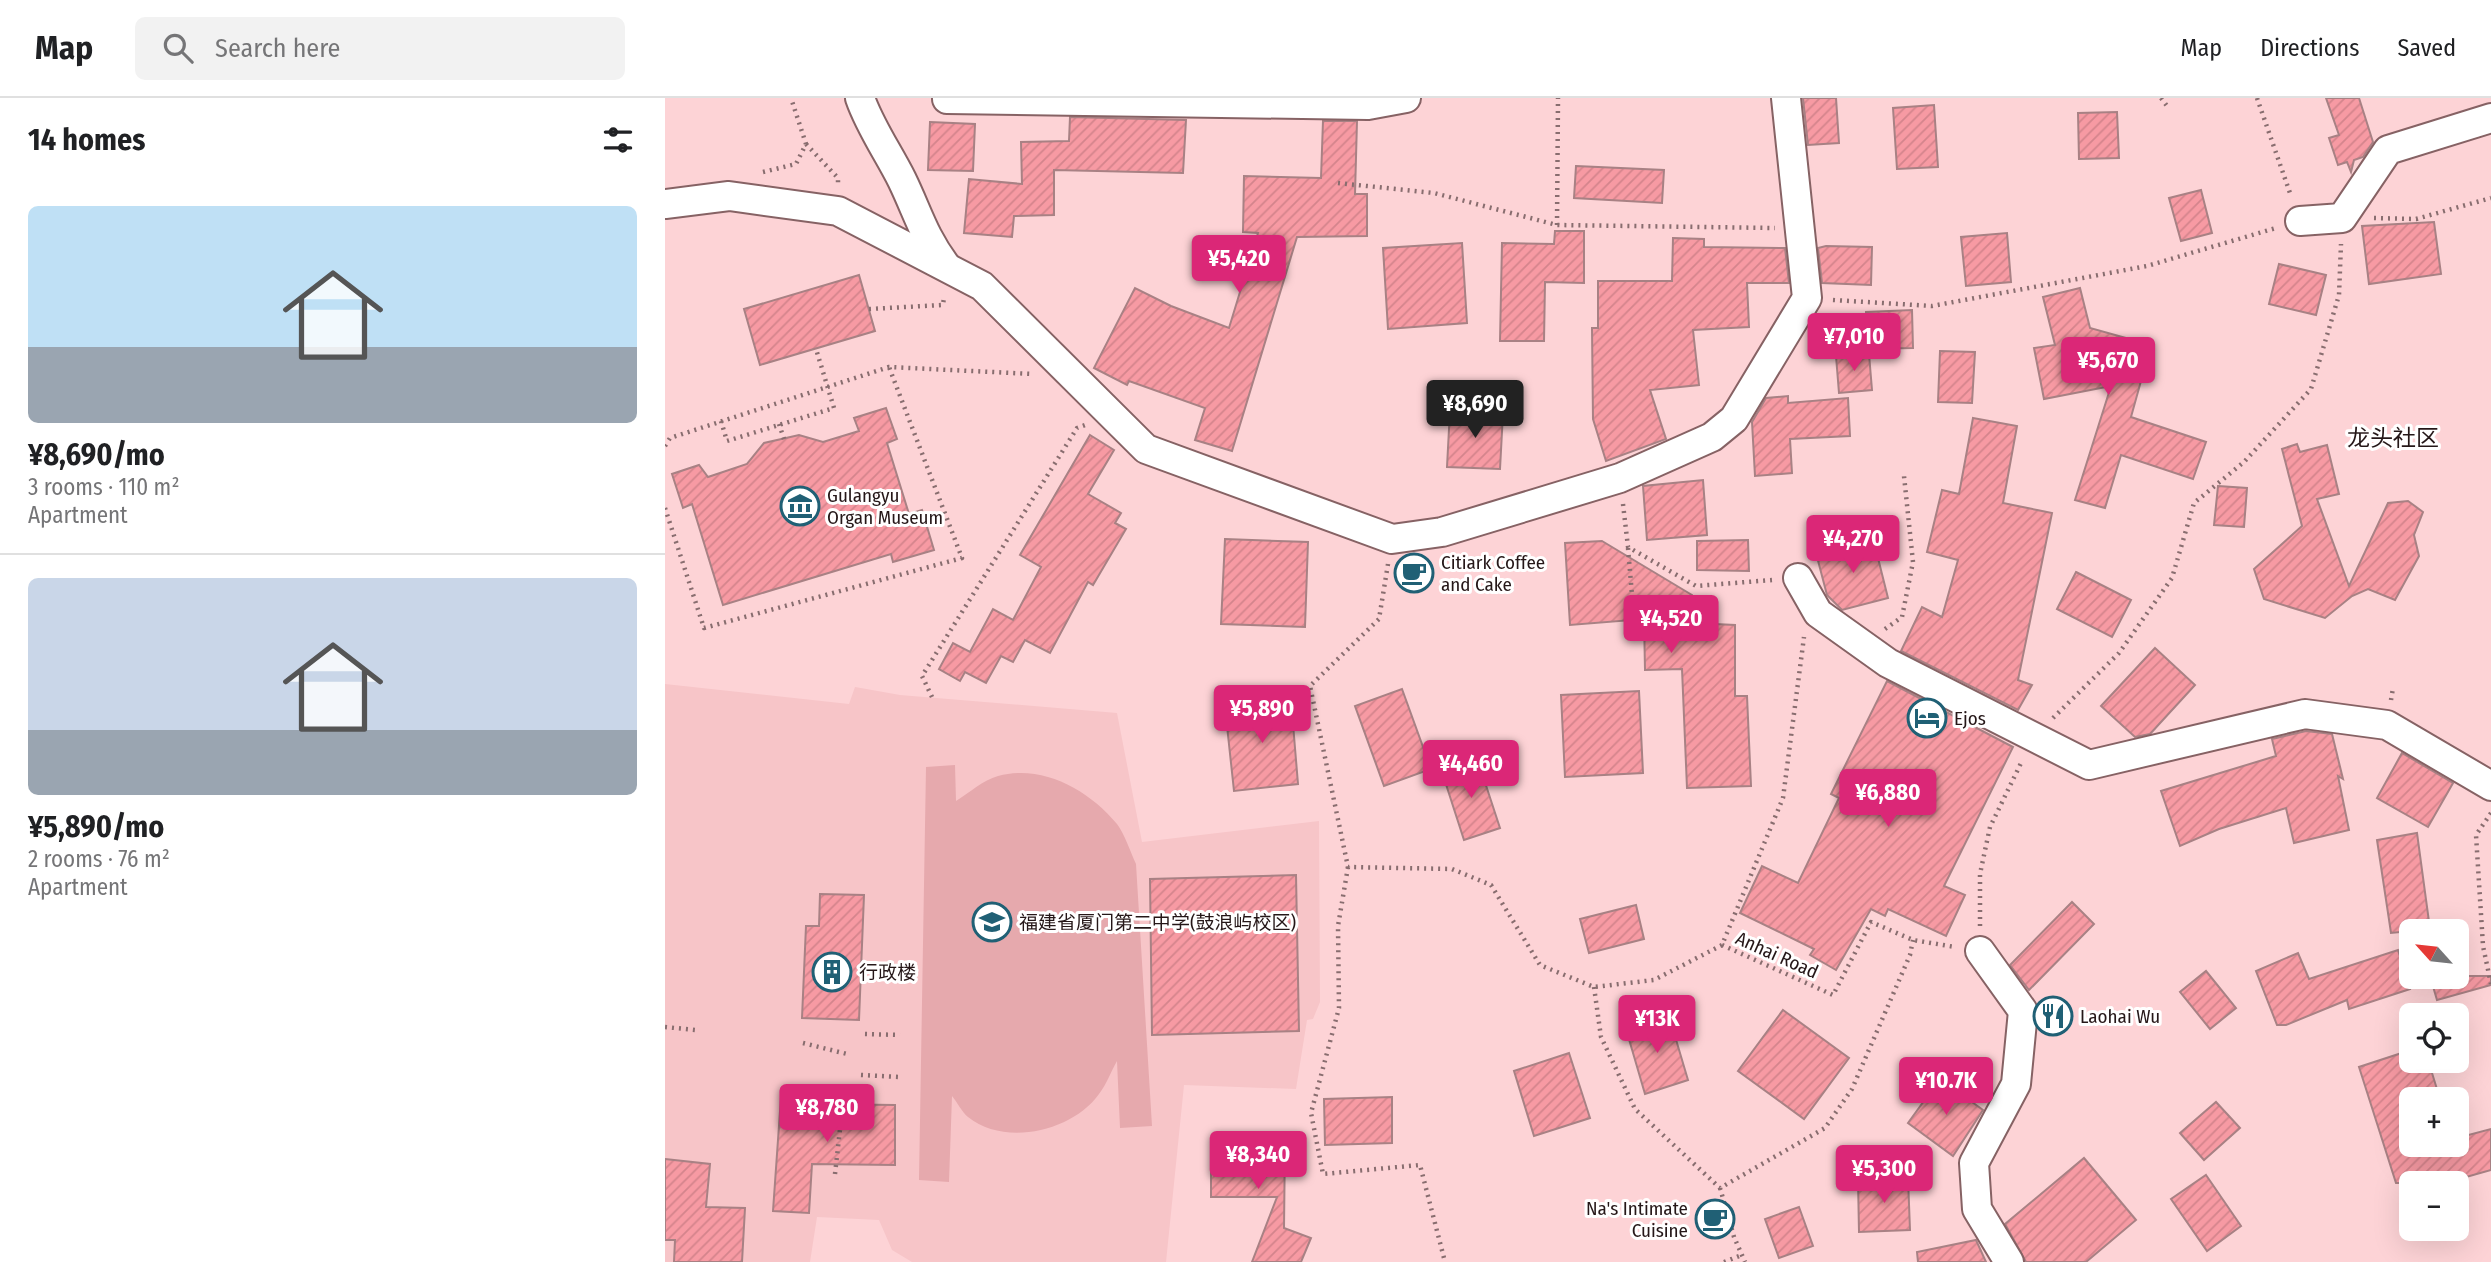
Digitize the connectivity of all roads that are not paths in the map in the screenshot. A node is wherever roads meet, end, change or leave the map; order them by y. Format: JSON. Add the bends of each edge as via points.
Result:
{"nodes":[{"id":1,"x":860,"y":98,"type":"edge"},
{"id":2,"x":1406,"y":98,"type":"edge"},
{"id":3,"x":1786,"y":98,"type":"edge"},
{"id":4,"x":947,"y":99,"type":"edge"},
{"id":5,"x":2491,"y":118,"type":"edge"},
{"id":6,"x":665,"y":204,"type":"edge"},
{"id":7,"x":2300,"y":221,"type":"road end"},
{"id":8,"x":947,"y":268,"type":"junction"},
{"id":9,"x":1798,"y":578,"type":"road end"},
{"id":10,"x":2491,"y":786,"type":"edge"},
{"id":11,"x":1980,"y":951,"type":"road end"},
{"id":12,"x":2010,"y":1262,"type":"edge"}],
"edges":[{"from":1,"to":8,"type":"street","via":[[902,180],[926,240]]},
{"from":2,"to":4,"type":"street","via":[[1368,105]]},
{"from":3,"to":8,"type":"street","via":[[1807,298],[1734,419],[1712,437],[1620,478],[1442,532],[1392,539],[1146,449],[982,286]]},
{"from":5,"to":7,"type":"street","via":[[2388,150],[2342,218]]},
{"from":6,"to":8,"type":"street","via":[[729,196],[838,211]]},
{"from":9,"to":10,"type":"street","via":[[1818,612],[1888,663],[2089,765],[2305,714],[2388,725]]},
{"from":11,"to":12,"type":"street","via":[[2023,1011],[2016,1084],[1974,1163],[1977,1209]]}]}
